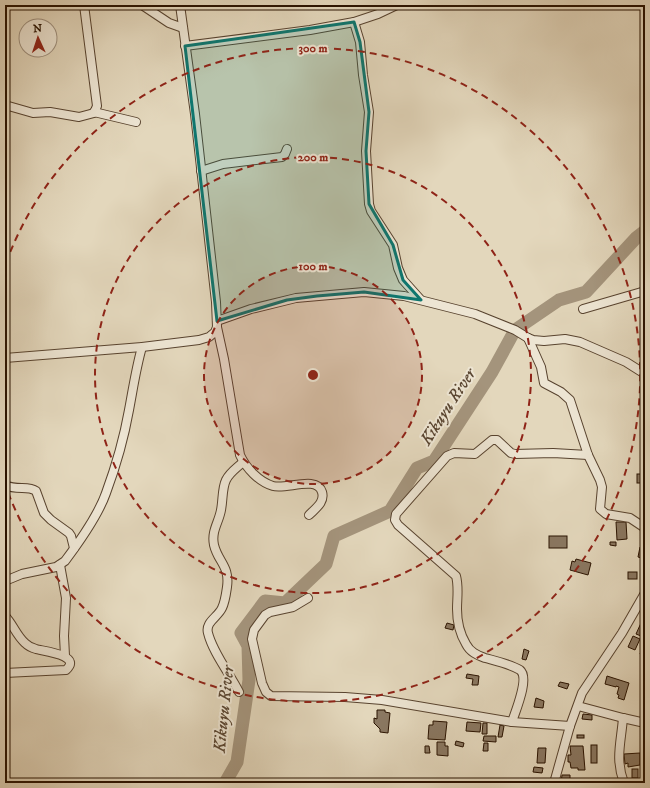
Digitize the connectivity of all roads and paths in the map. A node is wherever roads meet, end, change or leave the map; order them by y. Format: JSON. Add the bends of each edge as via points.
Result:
{"nodes":[{"id":1,"x":84,"y":5,"type":"edge"},
{"id":2,"x":142,"y":5,"type":"edge"},
{"id":3,"x":180,"y":5,"type":"edge"},
{"id":4,"x":397,"y":5,"type":"edge"},
{"id":5,"x":354,"y":22,"type":"junction"},
{"id":6,"x":183,"y":28,"type":"junction"},
{"id":7,"x":185,"y":46,"type":"junction"},
{"id":8,"x":5,"y":105,"type":"edge"},
{"id":9,"x":94,"y":112,"type":"junction"},
{"id":10,"x":136,"y":122,"type":"dead end"},
{"id":11,"x":287,"y":149,"type":"dead end"},
{"id":12,"x":201,"y":171,"type":"junction"},
{"id":13,"x":645,"y":291,"type":"edge"},
{"id":14,"x":421,"y":300,"type":"junction"},
{"id":15,"x":584,"y":309,"type":"dead end"},
{"id":16,"x":217,"y":324,"type":"junction"},
{"id":17,"x":528,"y":338,"type":"junction"},
{"id":18,"x":142,"y":347,"type":"junction"},
{"id":19,"x":5,"y":358,"type":"edge"},
{"id":20,"x":645,"y":374,"type":"edge"},
{"id":21,"x":588,"y":455,"type":"junction"},
{"id":22,"x":243,"y":462,"type":"junction"},
{"id":23,"x":5,"y":485,"type":"edge"},
{"id":24,"x":309,"y":515,"type":"dead end"},
{"id":25,"x":645,"y":528,"type":"edge"},
{"id":26,"x":74,"y":548,"type":"junction"},
{"id":27,"x":60,"y":565,"type":"junction"},
{"id":28,"x":5,"y":581,"type":"edge"},
{"id":29,"x":645,"y":593,"type":"edge"},
{"id":30,"x":308,"y":598,"type":"dead end"},
{"id":31,"x":5,"y":616,"type":"edge"},
{"id":32,"x":65,"y":656,"type":"junction"},
{"id":33,"x":5,"y":673,"type":"edge"},
{"id":34,"x":239,"y":692,"type":"dead end"},
{"id":35,"x":578,"y":706,"type":"junction"},
{"id":36,"x":623,"y":718,"type":"junction"},
{"id":37,"x":512,"y":722,"type":"junction"},
{"id":38,"x":645,"y":723,"type":"edge"},
{"id":39,"x":570,"y":726,"type":"junction"},
{"id":40,"x":554,"y":783,"type":"edge"},
{"id":41,"x":624,"y":783,"type":"edge"}],
"edges":[{"from":1,"to":9,"type":"street","via":[[97,106]]},
{"from":2,"to":6,"type":"street"},
{"from":3,"to":6,"type":"street"},
{"from":4,"to":5,"type":"street"},
{"from":5,"to":7,"type":"street"},
{"from":5,"to":14,"type":"street","via":[[360,42],[369,112],[366,151],[369,204],[393,245],[403,280]]},
{"from":6,"to":7,"type":"street"},
{"from":7,"to":12,"type":"street"},
{"from":8,"to":9,"type":"street","via":[[32,113],[50,112],[80,117]]},
{"from":9,"to":10,"type":"street"},
{"from":11,"to":12,"type":"street","via":[[282,157],[223,164]]},
{"from":12,"to":16,"type":"street"},
{"from":13,"to":15,"type":"street"},
{"from":14,"to":16,"type":"street","via":[[364,292],[317,296],[251,309]]},
{"from":14,"to":17,"type":"street","via":[[475,314],[516,330]]},
{"from":16,"to":18,"type":"street","via":[[209,337]]},
{"from":16,"to":22,"type":"street","via":[[237,446]]},
{"from":17,"to":20,"type":"street","via":[[537,341],[565,339],[580,342],[626,362]]},
{"from":17,"to":21,"type":"street","via":[[541,367],[544,383],[570,400]]},
{"from":18,"to":19,"type":"street"},
{"from":18,"to":26,"type":"street","via":[[125,428],[106,494]]},
{"from":21,"to":25,"type":"street","via":[[602,487],[602,512],[630,518]]},
{"from":21,"to":37,"type":"street","via":[[515,454],[497,440],[492,440],[475,454],[454,453],[447,456],[396,514],[395,520],[398,525],[456,576],[458,619],[467,647],[477,655],[507,664],[522,673],[524,684]]},
{"from":22,"to":24,"type":"street","via":[[265,483],[274,487],[312,484],[322,489],[322,501]]},
{"from":22,"to":34,"type":"street","via":[[226,480],[221,512],[213,535],[217,552],[228,576],[222,607],[209,624],[208,630]]},
{"from":23,"to":26,"type":"street","via":[[14,489],[30,488],[36,491],[44,513],[69,533]]},
{"from":26,"to":27,"type":"street"},
{"from":27,"to":28,"type":"street"},
{"from":27,"to":32,"type":"street","via":[[66,598]]},
{"from":29,"to":35,"type":"street","via":[[582,693]]},
{"from":30,"to":37,"type":"street","via":[[293,607],[270,612],[254,630],[252,639],[262,683],[271,696],[382,700]]},
{"from":31,"to":32,"type":"street","via":[[30,647]]},
{"from":32,"to":33,"type":"street","via":[[70,661],[66,670]]},
{"from":35,"to":36,"type":"street"},
{"from":35,"to":39,"type":"street"},
{"from":36,"to":38,"type":"street"},
{"from":36,"to":41,"type":"street","via":[[618,761]]},
{"from":37,"to":39,"type":"street"},
{"from":39,"to":40,"type":"street"}]}
